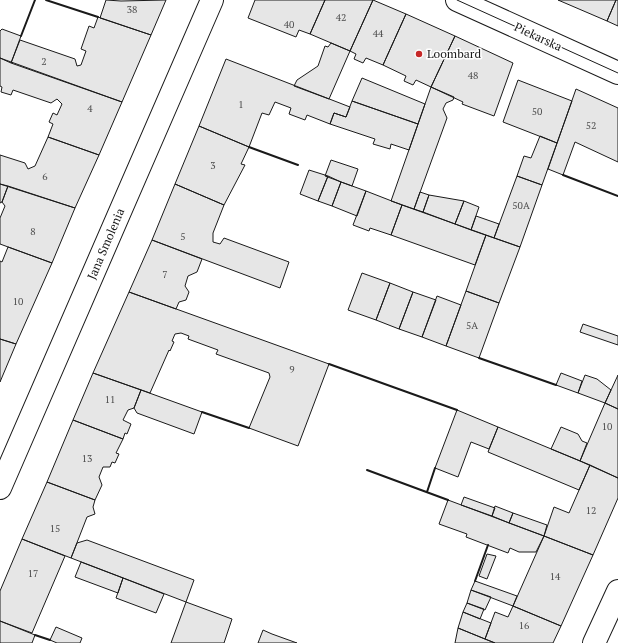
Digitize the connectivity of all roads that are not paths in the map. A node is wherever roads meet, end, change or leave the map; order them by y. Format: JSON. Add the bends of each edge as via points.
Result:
{"nodes":[{"id":1,"x":212,"y":0,"type":"edge"},
{"id":2,"x":458,"y":0,"type":"edge"},
{"id":3,"x":618,"y":73,"type":"edge"},
{"id":4,"x":0,"y":488,"type":"edge"},
{"id":5,"x":618,"y":590,"type":"edge"},
{"id":6,"x":594,"y":643,"type":"edge"}],
"edges":[{"from":1,"to":4,"type":"street","name":"Jana Smolenia"},
{"from":2,"to":3,"type":"street","name":"Piekarska"},
{"from":5,"to":6,"type":"street"}]}
